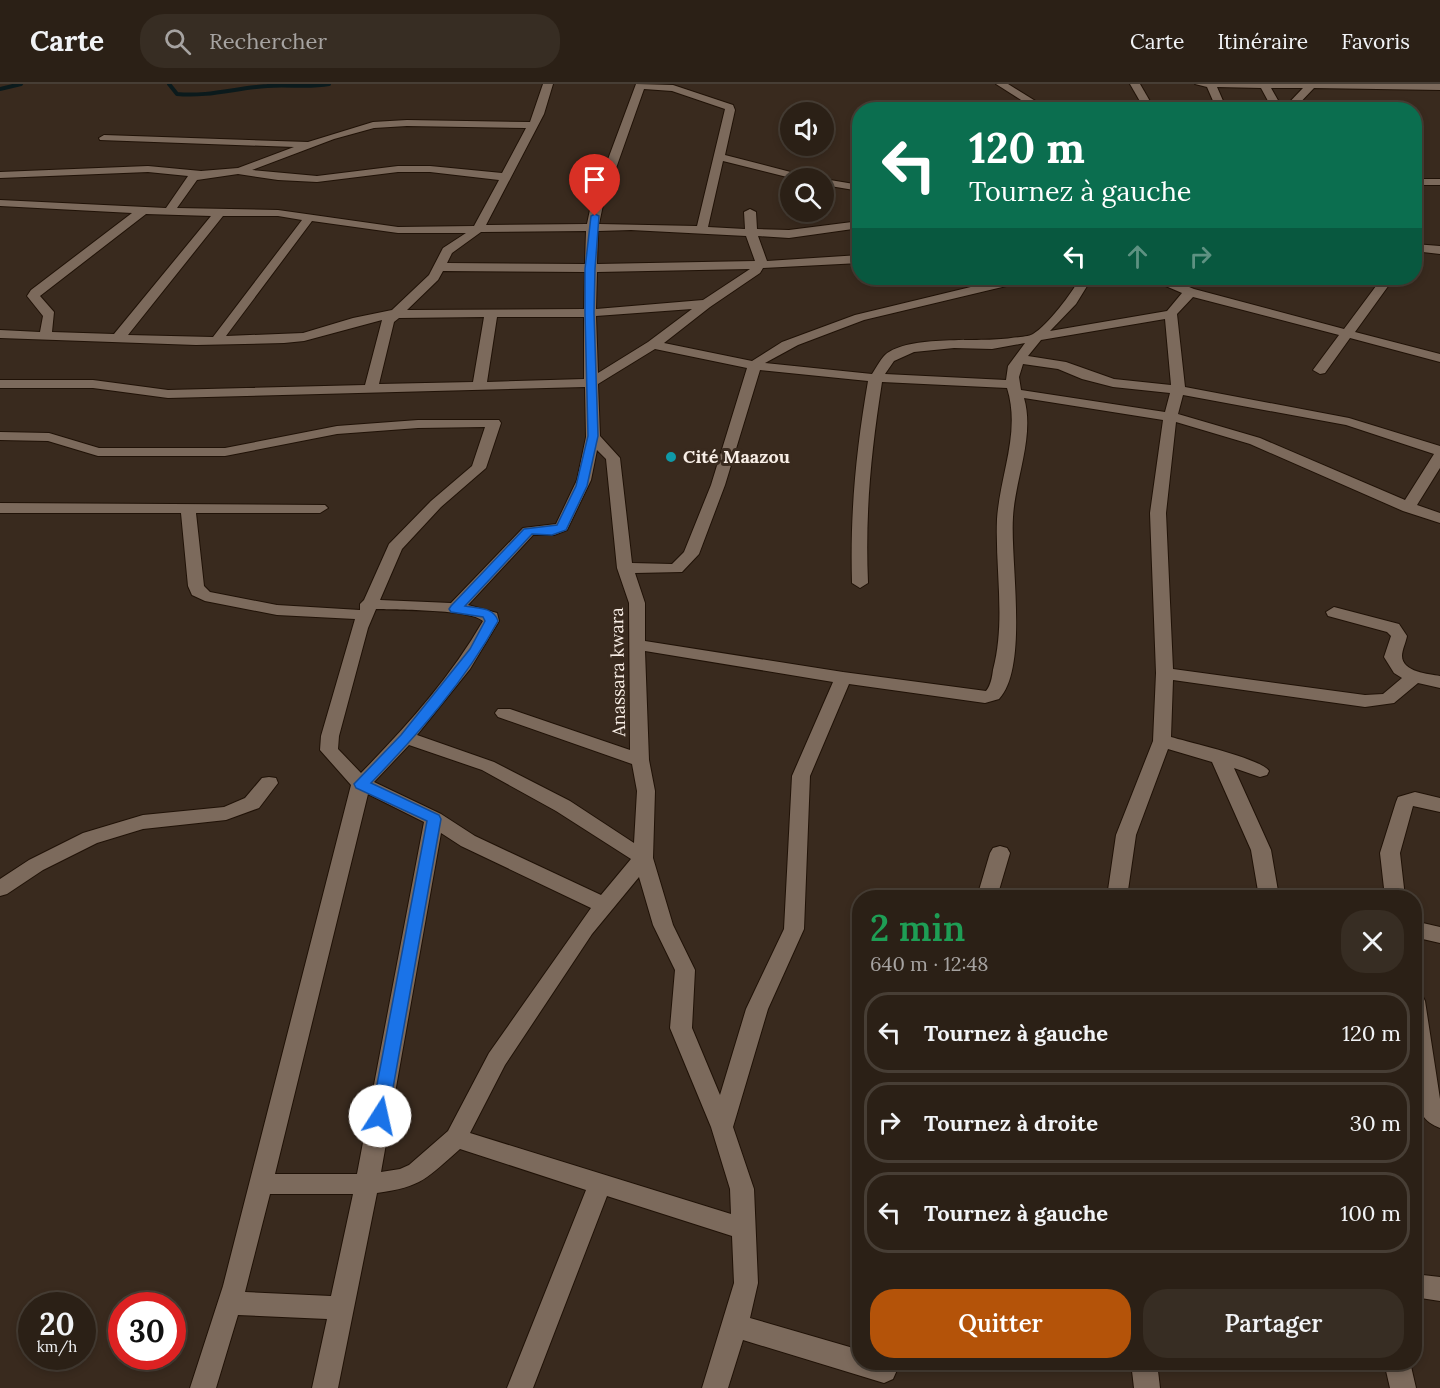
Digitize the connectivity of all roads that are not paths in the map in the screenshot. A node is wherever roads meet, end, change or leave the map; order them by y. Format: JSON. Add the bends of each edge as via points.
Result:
{"nodes":[{"id":1,"x":548,"y":84,"type":"edge"},
{"id":2,"x":1001,"y":84,"type":"edge"},
{"id":3,"x":1135,"y":84,"type":"edge"},
{"id":4,"x":1200,"y":84,"type":"edge"},
{"id":5,"x":1211,"y":84,"type":"edge"},
{"id":6,"x":1265,"y":85,"type":"edge"},
{"id":7,"x":1313,"y":85,"type":"edge"},
{"id":8,"x":1375,"y":85,"type":"edge"},
{"id":9,"x":1433,"y":86,"type":"edge"},
{"id":10,"x":1031,"y":102,"type":"edge"},
{"id":11,"x":1145,"y":102,"type":"edge"},
{"id":12,"x":1219,"y":102,"type":"edge"},
{"id":13,"x":1274,"y":102,"type":"edge"},
{"id":14,"x":1295,"y":102,"type":"edge"},
{"id":15,"x":532,"y":125,"type":"junction"},
{"id":16,"x":104,"y":138,"type":"dead end"},
{"id":17,"x":313,"y":144,"type":"junction"},
{"id":18,"x":719,"y":157,"type":"junction"},
{"id":19,"x":240,"y":171,"type":"junction"},
{"id":20,"x":780,"y":172,"type":"edge"},
{"id":21,"x":0,"y":175,"type":"edge"},
{"id":22,"x":505,"y":177,"type":"junction"},
{"id":23,"x":1422,"y":182,"type":"edge"},
{"id":24,"x":1440,"y":182,"type":"edge"},
{"id":25,"x":834,"y":184,"type":"edge"},
{"id":26,"x":852,"y":187,"type":"edge"},
{"id":27,"x":0,"y":203,"type":"edge"},
{"id":28,"x":143,"y":210,"type":"junction"},
{"id":29,"x":169,"y":211,"type":"junction"},
{"id":30,"x":220,"y":212,"type":"junction"},
{"id":31,"x":750,"y":212,"type":"dead end"},
{"id":32,"x":309,"y":218,"type":"junction"},
{"id":33,"x":852,"y":225,"type":"edge"},
{"id":34,"x":592,"y":228,"type":"junction"},
{"id":35,"x":702,"y":228,"type":"junction"},
{"id":36,"x":477,"y":230,"type":"junction"},
{"id":37,"x":751,"y":233,"type":"junction"},
{"id":38,"x":1422,"y":248,"type":"edge"},
{"id":39,"x":1440,"y":250,"type":"edge"},
{"id":40,"x":852,"y":260,"type":"edge"},
{"id":41,"x":760,"y":266,"type":"junction"},
{"id":42,"x":440,"y":267,"type":"junction"},
{"id":43,"x":590,"y":269,"type":"junction"},
{"id":44,"x":992,"y":285,"type":"edge"},
{"id":45,"x":1082,"y":285,"type":"edge"},
{"id":46,"x":1174,"y":285,"type":"edge"},
{"id":47,"x":1383,"y":285,"type":"edge"},
{"id":48,"x":1190,"y":292,"type":"junction"},
{"id":49,"x":706,"y":304,"type":"junction"},
{"id":50,"x":590,"y":313,"type":"junction"},
{"id":51,"x":393,"y":314,"type":"junction"},
{"id":52,"x":491,"y":314,"type":"junction"},
{"id":53,"x":1171,"y":314,"type":"junction"},
{"id":54,"x":1347,"y":333,"type":"junction"},
{"id":55,"x":0,"y":334,"type":"edge"},
{"id":56,"x":45,"y":335,"type":"junction"},
{"id":57,"x":1040,"y":336,"type":"junction"},
{"id":58,"x":119,"y":337,"type":"junction"},
{"id":59,"x":216,"y":340,"type":"junction"},
{"id":60,"x":653,"y":345,"type":"junction"},
{"id":61,"x":1440,"y":358,"type":"edge"},
{"id":62,"x":1019,"y":359,"type":"junction"},
{"id":63,"x":755,"y":365,"type":"junction"},
{"id":64,"x":1320,"y":370,"type":"dead end"},
{"id":65,"x":876,"y":377,"type":"junction"},
{"id":66,"x":591,"y":383,"type":"junction"},
{"id":67,"x":0,"y":384,"type":"edge"},
{"id":68,"x":479,"y":386,"type":"junction"},
{"id":69,"x":371,"y":388,"type":"junction"},
{"id":70,"x":1015,"y":388,"type":"junction"},
{"id":71,"x":1178,"y":390,"type":"junction"},
{"id":72,"x":1170,"y":417,"type":"junction"},
{"id":73,"x":0,"y":436,"type":"edge"},
{"id":74,"x":593,"y":436,"type":"junction"},
{"id":75,"x":1440,"y":451,"type":"edge"},
{"id":76,"x":1440,"y":456,"type":"edge"},
{"id":77,"x":0,"y":508,"type":"edge"},
{"id":78,"x":188,"y":508,"type":"junction"},
{"id":79,"x":320,"y":508,"type":"dead end"},
{"id":80,"x":1408,"y":508,"type":"junction"},
{"id":81,"x":1440,"y":518,"type":"edge"},
{"id":82,"x":625,"y":568,"type":"junction"},
{"id":83,"x":860,"y":583,"type":"dead end"},
{"id":84,"x":455,"y":609,"type":"junction"},
{"id":85,"x":367,"y":610,"type":"junction"},
{"id":86,"x":1334,"y":612,"type":"dead end"},
{"id":87,"x":638,"y":645,"type":"junction"},
{"id":88,"x":1165,"y":673,"type":"junction"},
{"id":89,"x":1415,"y":676,"type":"junction"},
{"id":90,"x":843,"y":678,"type":"junction"},
{"id":91,"x":1440,"y":682,"type":"edge"},
{"id":92,"x":504,"y":713,"type":"dead end"},
{"id":93,"x":406,"y":738,"type":"junction"},
{"id":94,"x":1162,"y":741,"type":"junction"},
{"id":95,"x":1220,"y":758,"type":"junction"},
{"id":96,"x":640,"y":760,"type":"junction"},
{"id":97,"x":1260,"y":771,"type":"dead end"},
{"id":98,"x":269,"y":783,"type":"dead end"},
{"id":99,"x":361,"y":784,"type":"junction"},
{"id":100,"x":1440,"y":805,"type":"edge"},
{"id":101,"x":434,"y":819,"type":"junction"},
{"id":102,"x":1000,"y":853,"type":"dead end"},
{"id":103,"x":643,"y":858,"type":"junction"},
{"id":104,"x":0,"y":889,"type":"edge"},
{"id":105,"x":989,"y":890,"type":"edge"},
{"id":106,"x":1118,"y":890,"type":"edge"},
{"id":107,"x":1268,"y":890,"type":"edge"},
{"id":108,"x":1394,"y":890,"type":"edge"},
{"id":109,"x":605,"y":906,"type":"junction"},
{"id":110,"x":1422,"y":930,"type":"edge"},
{"id":111,"x":1440,"y":935,"type":"edge"},
{"id":112,"x":1422,"y":1054,"type":"edge"},
{"id":113,"x":1440,"y":1118,"type":"edge"},
{"id":114,"x":722,"y":1127,"type":"junction"},
{"id":115,"x":456,"y":1138,"type":"junction"},
{"id":116,"x":261,"y":1184,"type":"junction"},
{"id":117,"x":367,"y":1184,"type":"junction"},
{"id":118,"x":600,"y":1185,"type":"junction"},
{"id":119,"x":744,"y":1229,"type":"junction"},
{"id":120,"x":1422,"y":1286,"type":"edge"},
{"id":121,"x":1440,"y":1289,"type":"edge"},
{"id":122,"x":229,"y":1303,"type":"junction"},
{"id":123,"x":340,"y":1308,"type":"junction"},
{"id":124,"x":735,"y":1326,"type":"junction"},
{"id":125,"x":852,"y":1361,"type":"edge"},
{"id":126,"x":1145,"y":1370,"type":"edge"},
{"id":127,"x":1399,"y":1370,"type":"edge"},
{"id":128,"x":203,"y":1388,"type":"edge"},
{"id":129,"x":324,"y":1388,"type":"edge"},
{"id":130,"x":520,"y":1388,"type":"edge"},
{"id":131,"x":715,"y":1388,"type":"edge"},
{"id":132,"x":1147,"y":1388,"type":"edge"},
{"id":133,"x":1403,"y":1388,"type":"edge"}],
"edges":[{"from":1,"to":15,"type":"street"},
{"from":2,"to":10,"type":"street"},
{"from":3,"to":11,"type":"street"},
{"from":4,"to":5,"type":"street"},
{"from":5,"to":6,"type":"street"},
{"from":5,"to":12,"type":"street"},
{"from":6,"to":7,"type":"street"},
{"from":6,"to":13,"type":"street"},
{"from":7,"to":8,"type":"street"},
{"from":7,"to":14,"type":"street"},
{"from":8,"to":9,"type":"street"},
{"from":15,"to":17,"type":"street","via":[[388,123],[358,128]]},
{"from":15,"to":22,"type":"street"},
{"from":16,"to":17,"type":"street"},
{"from":17,"to":19,"type":"street"},
{"from":18,"to":20,"type":"street"},
{"from":18,"to":34,"type":"street","via":[[729,107],[673,88],[640,86]]},
{"from":18,"to":35,"type":"street"},
{"from":19,"to":21,"type":"street","via":[[201,174],[148,169]]},
{"from":19,"to":22,"type":"street","via":[[317,178],[430,169]]},
{"from":19,"to":29,"type":"street","via":[[193,177]]},
{"from":22,"to":36,"type":"street"},
{"from":23,"to":24,"type":"street"},
{"from":25,"to":26,"type":"street"},
{"from":27,"to":28,"type":"street"},
{"from":28,"to":29,"type":"street"},
{"from":28,"to":56,"type":"street","via":[[35,293],[33,296],[48,309],[51,318]]},
{"from":29,"to":30,"type":"street"},
{"from":30,"to":32,"type":"street"},
{"from":30,"to":58,"type":"street"},
{"from":31,"to":37,"type":"street"},
{"from":32,"to":36,"type":"street","via":[[398,230]]},
{"from":32,"to":59,"type":"street"},
{"from":33,"to":37,"type":"street","via":[[789,234]]},
{"from":34,"to":35,"type":"street"},
{"from":34,"to":36,"type":"street"},
{"from":34,"to":43,"type":"street"},
{"from":35,"to":37,"type":"street"},
{"from":36,"to":42,"type":"street","via":[[447,251]]},
{"from":37,"to":41,"type":"street"},
{"from":38,"to":39,"type":"street"},
{"from":40,"to":41,"type":"street"},
{"from":41,"to":43,"type":"street"},
{"from":41,"to":49,"type":"street"},
{"from":42,"to":43,"type":"street"},
{"from":42,"to":51,"type":"street","via":[[426,287]]},
{"from":43,"to":50,"type":"street"},
{"from":44,"to":63,"type":"street","via":[[826,328],[766,354]]},
{"from":45,"to":57,"type":"street"},
{"from":46,"to":48,"type":"street"},
{"from":47,"to":54,"type":"street"},
{"from":48,"to":53,"type":"street"},
{"from":48,"to":54,"type":"street"},
{"from":49,"to":50,"type":"street"},
{"from":49,"to":60,"type":"street"},
{"from":50,"to":52,"type":"street"},
{"from":50,"to":66,"type":"street"},
{"from":51,"to":52,"type":"street"},
{"from":51,"to":59,"type":"street","via":[[304,337]]},
{"from":51,"to":69,"type":"street"},
{"from":52,"to":68,"type":"street"},
{"from":53,"to":57,"type":"street"},
{"from":53,"to":71,"type":"street"},
{"from":54,"to":61,"type":"street"},
{"from":54,"to":64,"type":"street"},
{"from":55,"to":56,"type":"street"},
{"from":56,"to":58,"type":"street"},
{"from":57,"to":62,"type":"street"},
{"from":57,"to":65,"type":"street","via":[[992,345],[954,344],[906,350],[890,358]]},
{"from":58,"to":59,"type":"street"},
{"from":60,"to":63,"type":"street"},
{"from":60,"to":66,"type":"street"},
{"from":62,"to":70,"type":"street","via":[[1013,369]]},
{"from":62,"to":71,"type":"street","via":[[1061,365],[1113,383]]},
{"from":63,"to":65,"type":"street"},
{"from":63,"to":82,"type":"street","via":[[718,485],[691,554],[676,569]]},
{"from":65,"to":70,"type":"street"},
{"from":65,"to":83,"type":"street","via":[[862,455]]},
{"from":66,"to":68,"type":"street"},
{"from":66,"to":74,"type":"street"},
{"from":67,"to":69,"type":"street","via":[[93,384],[168,394]]},
{"from":68,"to":69,"type":"street"},
{"from":70,"to":72,"type":"street"},
{"from":70,"to":90,"type":"street","via":[[1019,428],[1005,518],[1010,608],[1004,666],[994,694],[981,697]]},
{"from":71,"to":72,"type":"street"},
{"from":71,"to":75,"type":"street","via":[[1349,422]]},
{"from":72,"to":80,"type":"street","via":[[1240,436]]},
{"from":72,"to":88,"type":"street","via":[[1158,513]]},
{"from":73,"to":85,"type":"street","via":[[42,436],[98,452],[225,452],[357,428],[494,423],[479,468],[399,542]]},
{"from":74,"to":82,"type":"street","name":"Anassara kwara","via":[[613,458]]},
{"from":74,"to":84,"type":"street","via":[[584,480],[562,527],[528,531]]},
{"from":76,"to":80,"type":"street"},
{"from":77,"to":78,"type":"street"},
{"from":78,"to":79,"type":"street"},
{"from":78,"to":85,"type":"street","via":[[196,586],[205,596],[277,610]]},
{"from":80,"to":81,"type":"street"},
{"from":82,"to":87,"type":"street","name":"Anassara kwara","via":[[638,603]]},
{"from":84,"to":85,"type":"street"},
{"from":84,"to":93,"type":"street","via":[[486,613],[491,621],[475,651]]},
{"from":85,"to":99,"type":"street","via":[[329,750]]},
{"from":86,"to":89,"type":"street","via":[[1394,628],[1399,636],[1395,664]]},
{"from":87,"to":90,"type":"street"},
{"from":87,"to":96,"type":"street","name":"Anassara kwara"},
{"from":88,"to":89,"type":"street","via":[[1365,701],[1388,699]]},
{"from":88,"to":94,"type":"street"},
{"from":89,"to":91,"type":"street"},
{"from":90,"to":114,"type":"street","via":[[801,776],[794,928],[758,1009]]},
{"from":92,"to":96,"type":"street"},
{"from":93,"to":99,"type":"street"},
{"from":93,"to":103,"type":"street","via":[[488,766],[563,806]]},
{"from":94,"to":95,"type":"street"},
{"from":94,"to":106,"type":"street","via":[[1126,835]]},
{"from":95,"to":97,"type":"street"},
{"from":95,"to":107,"type":"street","via":[[1261,850]]},
{"from":96,"to":103,"type":"street","name":"Anassara kwara","via":[[646,791]]},
{"from":98,"to":104,"type":"street","via":[[252,803],[226,813],[143,822],[90,838],[36,865]]},
{"from":99,"to":101,"type":"street"},
{"from":99,"to":116,"type":"street"},
{"from":100,"to":108,"type":"street","via":[[1415,799],[1405,802],[1390,854]]},
{"from":101,"to":109,"type":"street","via":[[468,841]]},
{"from":101,"to":117,"type":"street"},
{"from":102,"to":105,"type":"street"},
{"from":103,"to":109,"type":"street"},
{"from":103,"to":114,"type":"street","name":"Anassara kwara","via":[[663,925],[685,970],[681,1028]]},
{"from":109,"to":115,"type":"street","via":[[585,928],[496,1059]]},
{"from":110,"to":111,"type":"street"},
{"from":112,"to":113,"type":"street","via":[[1430,1108]]},
{"from":114,"to":119,"type":"street","name":"Anassara kwara","via":[[742,1189]]},
{"from":115,"to":117,"type":"street","via":[[412,1176]]},
{"from":115,"to":118,"type":"street"},
{"from":116,"to":117,"type":"street"},
{"from":116,"to":122,"type":"street"},
{"from":117,"to":123,"type":"street"},
{"from":118,"to":119,"type":"street"},
{"from":118,"to":130,"type":"street"},
{"from":119,"to":124,"type":"street","name":"Anassara kwara","via":[[746,1283]]},
{"from":120,"to":121,"type":"street"},
{"from":122,"to":123,"type":"street"},
{"from":122,"to":128,"type":"street"},
{"from":123,"to":129,"type":"street"},
{"from":124,"to":125,"type":"street"},
{"from":124,"to":131,"type":"street","name":"Anassara kwara"},
{"from":126,"to":132,"type":"street"},
{"from":127,"to":133,"type":"street"}]}
